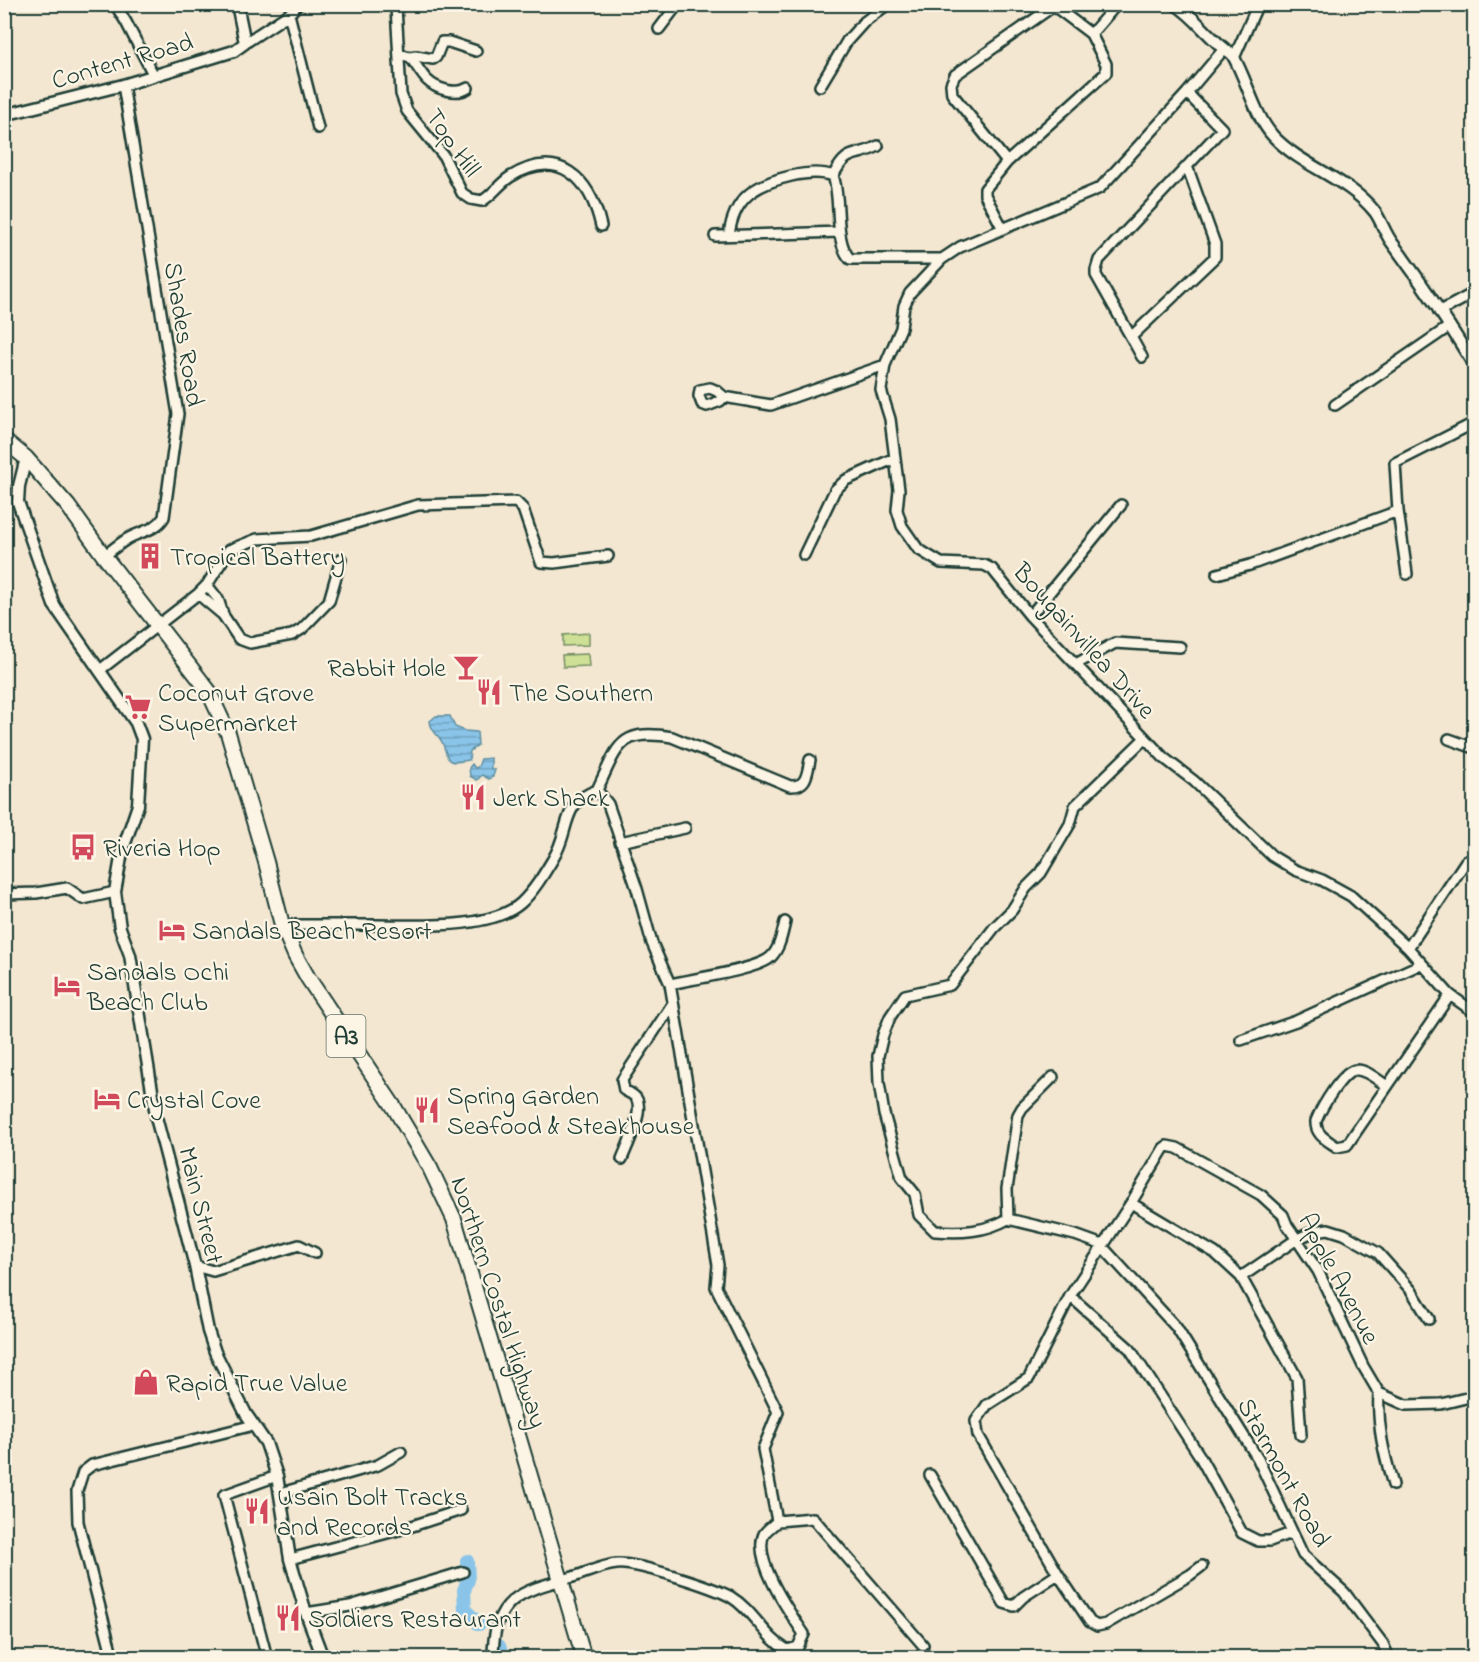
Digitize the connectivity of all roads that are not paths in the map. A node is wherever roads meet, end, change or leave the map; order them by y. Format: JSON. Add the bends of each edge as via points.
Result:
{"nodes":[{"id":1,"x":115,"y":4,"type":"edge"},
{"id":2,"x":237,"y":4,"type":"edge"},
{"id":3,"x":298,"y":4,"type":"edge"},
{"id":4,"x":392,"y":4,"type":"edge"},
{"id":5,"x":678,"y":4,"type":"edge"},
{"id":6,"x":888,"y":4,"type":"edge"},
{"id":7,"x":1117,"y":4,"type":"edge"},
{"id":8,"x":1175,"y":4,"type":"edge"},
{"id":9,"x":1258,"y":4,"type":"edge"},
{"id":10,"x":289,"y":14,"type":"junction"},
{"id":11,"x":659,"y":29,"type":"dead end"},
{"id":12,"x":1091,"y":34,"type":"junction"},
{"id":13,"x":245,"y":44,"type":"junction"},
{"id":14,"x":1224,"y":49,"type":"junction"},
{"id":15,"x":476,"y":51,"type":"dead end"},
{"id":16,"x":399,"y":54,"type":"junction"},
{"id":17,"x":410,"y":57,"type":"junction"},
{"id":18,"x":1234,"y":58,"type":"junction"},
{"id":19,"x":154,"y":75,"type":"junction"},
{"id":20,"x":123,"y":85,"type":"junction"},
{"id":21,"x":820,"y":86,"type":"dead end"},
{"id":22,"x":468,"y":88,"type":"dead end"},
{"id":23,"x":1187,"y":93,"type":"junction"},
{"id":24,"x":4,"y":115,"type":"edge"},
{"id":25,"x":318,"y":128,"type":"dead end"},
{"id":26,"x":878,"y":146,"type":"dead end"},
{"id":27,"x":1008,"y":162,"type":"junction"},
{"id":28,"x":1187,"y":165,"type":"junction"},
{"id":29,"x":833,"y":176,"type":"junction"},
{"id":30,"x":601,"y":226,"type":"dead end"},
{"id":31,"x":1003,"y":229,"type":"junction"},
{"id":32,"x":840,"y":232,"type":"junction"},
{"id":33,"x":729,"y":235,"type":"junction"},
{"id":34,"x":715,"y":236,"type":"dead end"},
{"id":35,"x":942,"y":259,"type":"junction"},
{"id":36,"x":1474,"y":293,"type":"edge"},
{"id":37,"x":1439,"y":312,"type":"junction"},
{"id":38,"x":1450,"y":326,"type":"junction"},
{"id":39,"x":1131,"y":337,"type":"junction"},
{"id":40,"x":1142,"y":357,"type":"dead end"},
{"id":41,"x":885,"y":365,"type":"junction"},
{"id":42,"x":1474,"y":365,"type":"edge"},
{"id":43,"x":724,"y":398,"type":"dead end"},
{"id":44,"x":1335,"y":405,"type":"dead end"},
{"id":45,"x":1474,"y":423,"type":"edge"},
{"id":46,"x":4,"y":440,"type":"edge"},
{"id":47,"x":26,"y":458,"type":"junction"},
{"id":48,"x":895,"y":458,"type":"junction"},
{"id":49,"x":1121,"y":505,"type":"dead end"},
{"id":50,"x":1398,"y":511,"type":"junction"},
{"id":51,"x":804,"y":555,"type":"dead end"},
{"id":52,"x":104,"y":556,"type":"junction"},
{"id":53,"x":608,"y":556,"type":"dead end"},
{"id":54,"x":341,"y":559,"type":"dead end"},
{"id":55,"x":1217,"y":574,"type":"dead end"},
{"id":56,"x":1407,"y":574,"type":"dead end"},
{"id":57,"x":207,"y":585,"type":"junction"},
{"id":58,"x":198,"y":594,"type":"junction"},
{"id":59,"x":224,"y":615,"type":"junction"},
{"id":60,"x":1029,"y":616,"type":"junction"},
{"id":61,"x":157,"y":625,"type":"junction"},
{"id":62,"x":1180,"y":647,"type":"dead end"},
{"id":63,"x":1076,"y":664,"type":"junction"},
{"id":64,"x":99,"y":670,"type":"junction"},
{"id":65,"x":1145,"y":738,"type":"junction"},
{"id":66,"x":1449,"y":739,"type":"dead end"},
{"id":67,"x":1474,"y":748,"type":"edge"},
{"id":68,"x":810,"y":760,"type":"dead end"},
{"id":69,"x":597,"y":790,"type":"junction"},
{"id":70,"x":685,"y":828,"type":"dead end"},
{"id":71,"x":620,"y":842,"type":"junction"},
{"id":72,"x":1466,"y":861,"type":"dead end"},
{"id":73,"x":115,"y":892,"type":"junction"},
{"id":74,"x":4,"y":894,"type":"edge"},
{"id":75,"x":786,"y":922,"type":"dead end"},
{"id":76,"x":282,"y":925,"type":"junction"},
{"id":77,"x":1408,"y":948,"type":"junction"},
{"id":78,"x":1421,"y":964,"type":"junction"},
{"id":79,"x":670,"y":984,"type":"junction"},
{"id":80,"x":1450,"y":995,"type":"junction"},
{"id":81,"x":673,"y":1003,"type":"junction"},
{"id":82,"x":1474,"y":1012,"type":"edge"},
{"id":83,"x":1241,"y":1040,"type":"dead end"},
{"id":84,"x":1053,"y":1077,"type":"dead end"},
{"id":85,"x":1387,"y":1086,"type":"junction"},
{"id":86,"x":622,"y":1159,"type":"dead end"},
{"id":87,"x":1131,"y":1203,"type":"junction"},
{"id":88,"x":1008,"y":1219,"type":"junction"},
{"id":89,"x":1297,"y":1239,"type":"junction"},
{"id":90,"x":1103,"y":1247,"type":"junction"},
{"id":91,"x":315,"y":1253,"type":"dead end"},
{"id":92,"x":195,"y":1266,"type":"junction"},
{"id":93,"x":1241,"y":1277,"type":"junction"},
{"id":94,"x":1070,"y":1296,"type":"junction"},
{"id":95,"x":1430,"y":1319,"type":"dead end"},
{"id":96,"x":1379,"y":1393,"type":"junction"},
{"id":97,"x":1474,"y":1396,"type":"edge"},
{"id":98,"x":254,"y":1425,"type":"junction"},
{"id":99,"x":1301,"y":1435,"type":"dead end"},
{"id":100,"x":401,"y":1452,"type":"dead end"},
{"id":101,"x":930,"y":1475,"type":"dead end"},
{"id":102,"x":277,"y":1476,"type":"junction"},
{"id":103,"x":1394,"y":1485,"type":"dead end"},
{"id":104,"x":280,"y":1493,"type":"junction"},
{"id":105,"x":461,"y":1510,"type":"dead end"},
{"id":106,"x":777,"y":1521,"type":"junction"},
{"id":107,"x":1291,"y":1533,"type":"junction"},
{"id":108,"x":290,"y":1558,"type":"junction"},
{"id":109,"x":1202,"y":1566,"type":"dead end"},
{"id":110,"x":463,"y":1572,"type":"dead end"},
{"id":111,"x":1058,"y":1574,"type":"junction"},
{"id":112,"x":560,"y":1580,"type":"junction"},
{"id":113,"x":306,"y":1613,"type":"junction"},
{"id":114,"x":923,"y":1645,"type":"dead end"},
{"id":115,"x":113,"y":1658,"type":"edge"},
{"id":116,"x":267,"y":1658,"type":"edge"},
{"id":117,"x":323,"y":1658,"type":"edge"},
{"id":118,"x":493,"y":1658,"type":"edge"},
{"id":119,"x":585,"y":1658,"type":"edge"},
{"id":120,"x":1389,"y":1658,"type":"edge"}],
"edges":[{"from":1,"to":19,"type":"street"},
{"from":2,"to":13,"type":"street"},
{"from":3,"to":10,"type":"street"},
{"from":4,"to":16,"type":"street","name":"Top Hill","via":[[396,8]]},
{"from":5,"to":11,"type":"street"},
{"from":6,"to":21,"type":"street","via":[[847,41]]},
{"from":7,"to":12,"type":"street"},
{"from":8,"to":14,"type":"street"},
{"from":9,"to":18,"type":"street"},
{"from":10,"to":13,"type":"street"},
{"from":10,"to":25,"type":"street"},
{"from":12,"to":27,"type":"street","via":[[1106,64],[1106,73]]},
{"from":12,"to":27,"type":"street","via":[[1052,8],[955,75],[952,94]]},
{"from":13,"to":19,"type":"street","name":"Content Road","via":[[234,51]]},
{"from":14,"to":18,"type":"street"},
{"from":14,"to":23,"type":"street","name":"Bougainvillea Drive"},
{"from":15,"to":17,"type":"street","via":[[442,42],[433,59]]},
{"from":16,"to":17,"type":"street"},
{"from":16,"to":30,"type":"street","name":"Top Hill","via":[[401,94],[407,111],[443,155],[462,193],[482,201],[514,175],[548,163],[577,177],[598,211]]},
{"from":17,"to":22,"type":"street","via":[[428,81],[444,90]]},
{"from":18,"to":37,"type":"street","via":[[1271,134],[1377,214],[1391,242]]},
{"from":19,"to":20,"type":"street","name":"Content Road"},
{"from":20,"to":24,"type":"street","name":"Content Road"},
{"from":20,"to":52,"type":"street","name":"Shades Road","via":[[178,414],[164,517],[160,524],[129,538]]},
{"from":23,"to":28,"type":"street","via":[[1222,129]]},
{"from":23,"to":31,"type":"street","name":"Bougainvillea Drive","via":[[1100,188]]},
{"from":26,"to":29,"type":"street","via":[[851,155],[841,162]]},
{"from":27,"to":31,"type":"street","via":[[985,189]]},
{"from":28,"to":39,"type":"street","via":[[1215,244],[1215,257]]},
{"from":28,"to":39,"type":"street","via":[[1097,264],[1096,275]]},
{"from":29,"to":32,"type":"street"},
{"from":29,"to":33,"type":"street","via":[[806,173],[753,190],[731,218]]},
{"from":31,"to":35,"type":"street","name":"Bougainvillea Drive"},
{"from":32,"to":33,"type":"street"},
{"from":32,"to":35,"type":"street","via":[[850,259]]},
{"from":33,"to":34,"type":"street"},
{"from":35,"to":41,"type":"street","name":"Bougainvillea Drive","via":[[910,293]]},
{"from":36,"to":37,"type":"street"},
{"from":37,"to":38,"type":"street"},
{"from":38,"to":42,"type":"street"},
{"from":38,"to":44,"type":"street"},
{"from":39,"to":40,"type":"street"},
{"from":41,"to":43,"type":"street","via":[[771,405]]},
{"from":41,"to":48,"type":"street","name":"Bougainvillea Drive","via":[[880,390],[890,419]]},
{"from":45,"to":50,"type":"street","via":[[1395,463]]},
{"from":46,"to":47,"type":"main road","number":"A3"},
{"from":47,"to":52,"type":"main road","name":"Northern Costal Highway","number":"A3"},
{"from":47,"to":64,"type":"street","name":"Main Street","via":[[18,502],[47,590]]},
{"from":48,"to":51,"type":"street","via":[[846,480],[835,490]]},
{"from":48,"to":60,"type":"street","name":"Bougainvillea Drive","via":[[897,510],[902,526],[918,549],[941,563],[992,569]]},
{"from":49,"to":60,"type":"street"},
{"from":50,"to":55,"type":"street"},
{"from":50,"to":56,"type":"street"},
{"from":52,"to":61,"type":"main road","name":"Northern Costal Highway","number":"A3"},
{"from":53,"to":57,"type":"street","via":[[541,562],[523,509],[516,502],[418,505],[311,536],[257,539],[229,550]]},
{"from":54,"to":59,"type":"street","via":[[329,600],[292,635],[250,643],[238,639]]},
{"from":57,"to":58,"type":"street"},
{"from":57,"to":59,"type":"street"},
{"from":58,"to":59,"type":"street"},
{"from":58,"to":61,"type":"street"},
{"from":60,"to":63,"type":"street","name":"Bougainvillea Drive"},
{"from":61,"to":64,"type":"street"},
{"from":61,"to":76,"type":"main road","name":"Northern Costal Highway","number":"A3","via":[[208,690],[228,733]]},
{"from":62,"to":63,"type":"street","via":[[1115,643]]},
{"from":63,"to":65,"type":"street","name":"Bougainvillea Drive"},
{"from":64,"to":73,"type":"street","name":"Main Street","via":[[142,738],[138,805],[122,852]]},
{"from":65,"to":77,"type":"street","name":"Bougainvillea Drive","via":[[1272,856],[1351,896]]},
{"from":65,"to":88,"type":"street","via":[[1075,806],[1070,824],[1041,873],[950,985],[905,995],[883,1035],[878,1056],[884,1114],[902,1178],[915,1194],[920,1215],[935,1231],[983,1230]]},
{"from":66,"to":67,"type":"street"},
{"from":68,"to":69,"type":"street","via":[[804,782],[790,786],[672,737],[629,737],[618,747]]},
{"from":69,"to":71,"type":"street","via":[[608,804]]},
{"from":69,"to":76,"type":"street","via":[[582,795],[572,806],[560,847],[543,877],[520,904],[500,915],[448,925]]},
{"from":70,"to":71,"type":"street"},
{"from":71,"to":79,"type":"street","via":[[652,943]]},
{"from":72,"to":77,"type":"street"},
{"from":73,"to":74,"type":"street","via":[[83,899],[67,888]]},
{"from":73,"to":92,"type":"street","name":"Main Street","via":[[120,928],[130,955],[157,1121]]},
{"from":75,"to":79,"type":"street","via":[[770,959]]},
{"from":76,"to":112,"type":"main road","name":"Northern Costal Highway","number":"A3","via":[[308,978],[394,1107],[443,1193],[485,1320]]},
{"from":77,"to":78,"type":"street","name":"Bougainvillea Drive"},
{"from":78,"to":80,"type":"street","name":"Bougainvillea Drive"},
{"from":78,"to":83,"type":"street","via":[[1296,1021]]},
{"from":79,"to":81,"type":"street"},
{"from":80,"to":82,"type":"street","name":"Bougainvillea Drive"},
{"from":80,"to":85,"type":"street"},
{"from":81,"to":86,"type":"street","via":[[622,1080],[624,1090],[636,1097],[639,1105]]},
{"from":81,"to":106,"type":"street","via":[[718,1265],[716,1287],[778,1412],[763,1449]]},
{"from":84,"to":88,"type":"street","via":[[1018,1116],[1007,1189]]},
{"from":85,"to":85,"type":"street","via":[[1347,1145],[1337,1147],[1320,1135],[1316,1126],[1318,1116],[1346,1073],[1362,1071]]},
{"from":87,"to":89,"type":"street","name":"Apple Avenue","via":[[1164,1148],[1177,1148],[1261,1195],[1283,1215]]},
{"from":87,"to":90,"type":"street"},
{"from":87,"to":93,"type":"street","via":[[1215,1253]]},
{"from":88,"to":90,"type":"street","via":[[1076,1235]]},
{"from":89,"to":93,"type":"street"},
{"from":89,"to":95,"type":"street","via":[[1328,1229],[1362,1243],[1394,1270]]},
{"from":89,"to":96,"type":"street","name":"Apple Avenue","via":[[1318,1271]]},
{"from":90,"to":94,"type":"street"},
{"from":90,"to":107,"type":"street","name":"Starmont Road","via":[[1176,1328],[1258,1458]]},
{"from":91,"to":92,"type":"street","via":[[299,1245],[213,1271]]},
{"from":92,"to":98,"type":"street","name":"Main Street","via":[[215,1352]]},
{"from":93,"to":99,"type":"street","via":[[1297,1378]]},
{"from":94,"to":107,"type":"street","via":[[1130,1349],[1199,1455],[1242,1533],[1258,1541]]},
{"from":94,"to":111,"type":"street","via":[[1029,1378],[987,1405],[976,1421],[978,1435]]},
{"from":96,"to":97,"type":"street","via":[[1406,1405],[1441,1404]]},
{"from":96,"to":103,"type":"street","via":[[1383,1452]]},
{"from":98,"to":102,"type":"street","name":"Main Street","via":[[266,1443]]},
{"from":98,"to":115,"type":"street","via":[[92,1464],[83,1472],[77,1491],[78,1522]]},
{"from":100,"to":104,"type":"street","via":[[378,1465]]},
{"from":101,"to":111,"type":"street","via":[[1004,1603],[1014,1606]]},
{"from":102,"to":104,"type":"street","name":"Main Street"},
{"from":102,"to":116,"type":"street","via":[[224,1495]]},
{"from":104,"to":108,"type":"street","name":"Main Street"},
{"from":105,"to":108,"type":"street"},
{"from":106,"to":112,"type":"street","via":[[764,1535],[762,1555],[778,1595],[804,1634],[798,1647],[787,1650],[775,1643],[753,1615],[730,1597],[693,1582],[617,1564]]},
{"from":106,"to":114,"type":"street","via":[[813,1518]]},
{"from":107,"to":120,"type":"street","name":"Starmont Road","via":[[1303,1555],[1344,1592]]},
{"from":108,"to":113,"type":"street","name":"Main Street"},
{"from":109,"to":111,"type":"street","via":[[1097,1626],[1090,1622]]},
{"from":110,"to":113,"type":"street","via":[[350,1606]]},
{"from":112,"to":118,"type":"street","via":[[509,1601],[498,1622]]},
{"from":112,"to":119,"type":"main road","name":"Northern Costal Highway","number":"A3"},
{"from":113,"to":117,"type":"street","name":"Main Street"}]}
